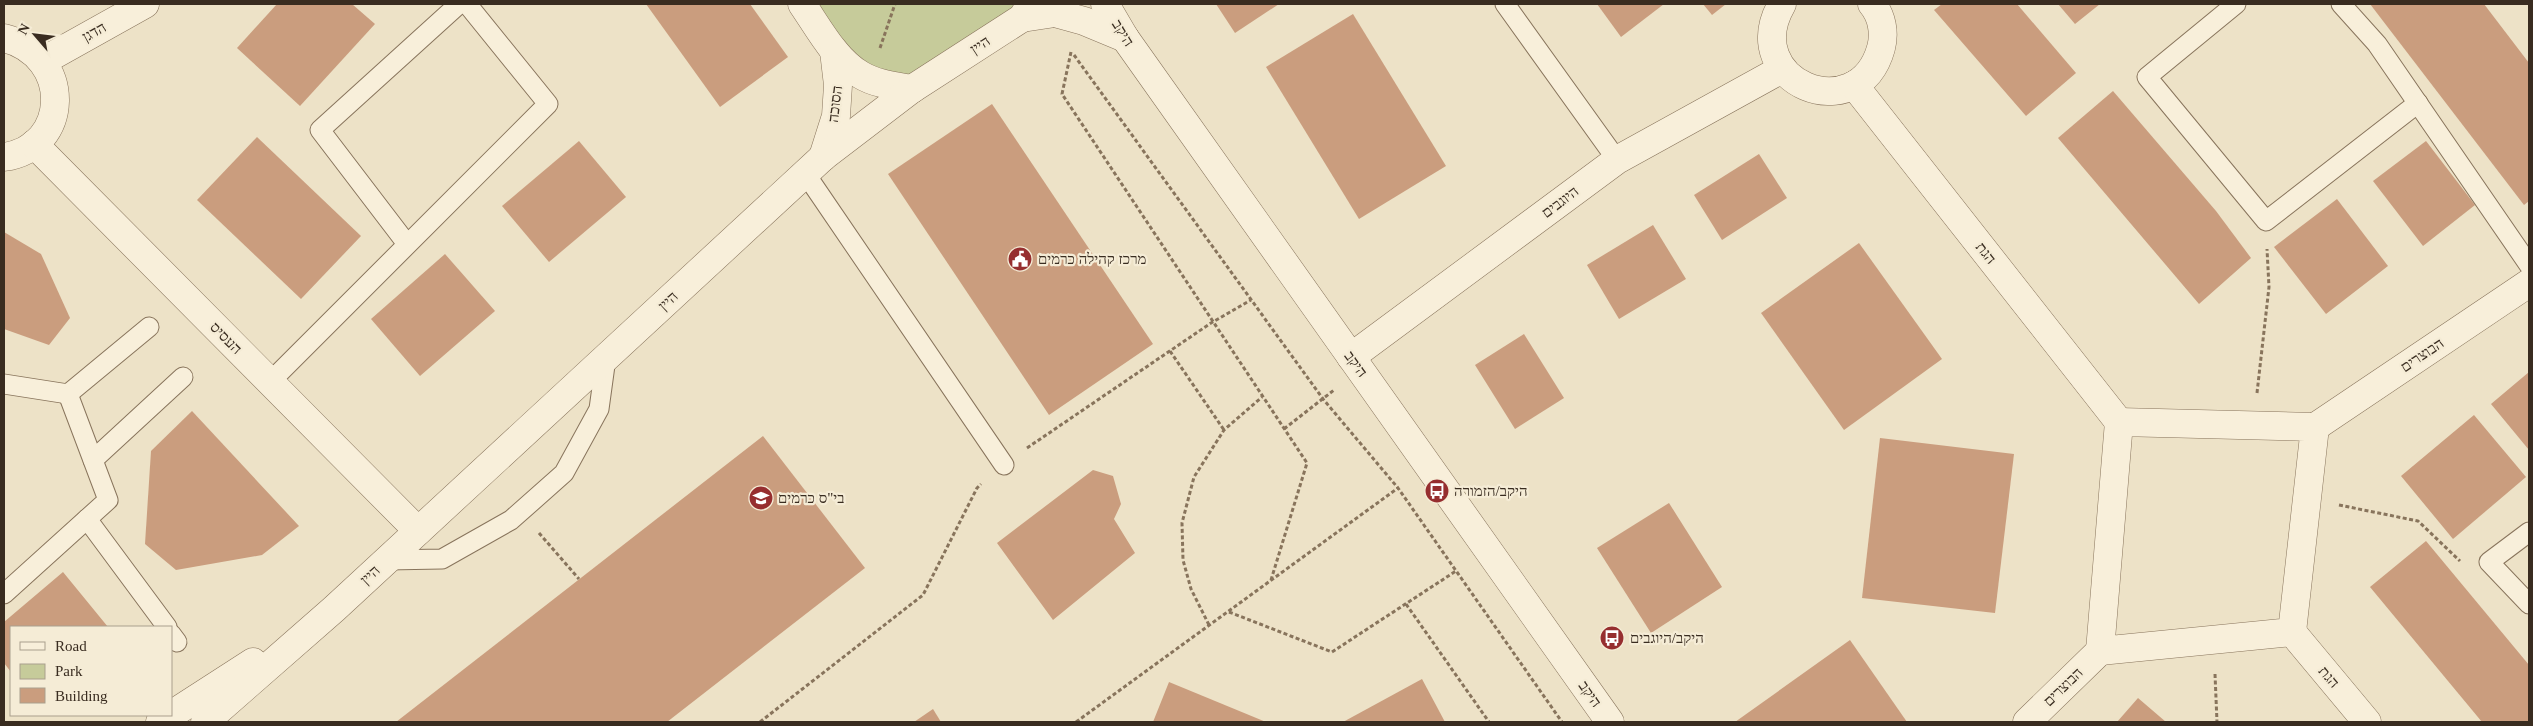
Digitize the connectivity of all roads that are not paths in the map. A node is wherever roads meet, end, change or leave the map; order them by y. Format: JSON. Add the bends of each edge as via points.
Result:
{"nodes":[{"id":1,"x":145,"y":4,"type":"edge"},
{"id":2,"x":459,"y":4,"type":"edge"},
{"id":3,"x":467,"y":4,"type":"edge"},
{"id":4,"x":802,"y":4,"type":"edge"},
{"id":5,"x":1105,"y":4,"type":"edge"},
{"id":6,"x":1506,"y":4,"type":"edge"},
{"id":7,"x":1782,"y":4,"type":"edge"},
{"id":8,"x":1872,"y":4,"type":"edge"},
{"id":9,"x":2236,"y":4,"type":"edge"},
{"id":10,"x":2341,"y":4,"type":"edge"},
{"id":11,"x":1026,"y":11,"type":"edge"},
{"id":12,"x":4,"y":38,"type":"edge"},
{"id":13,"x":1125,"y":38,"type":"junction"},
{"id":14,"x":834,"y":50,"type":"junction"},
{"id":15,"x":43,"y":61,"type":"junction"},
{"id":16,"x":1782,"y":69,"type":"junction"},
{"id":17,"x":1854,"y":85,"type":"junction"},
{"id":18,"x":912,"y":89,"type":"junction"},
{"id":19,"x":2418,"y":103,"type":"junction"},
{"id":20,"x":34,"y":144,"type":"junction"},
{"id":21,"x":4,"y":157,"type":"edge"},
{"id":22,"x":1617,"y":160,"type":"junction"},
{"id":23,"x":814,"y":165,"type":"junction"},
{"id":24,"x":407,"y":244,"type":"junction"},
{"id":25,"x":2529,"y":265,"type":"edge"},
{"id":26,"x":2529,"y":283,"type":"edge"},
{"id":27,"x":149,"y":327,"type":"dead end"},
{"id":28,"x":606,"y":358,"type":"junction"},
{"id":29,"x":1356,"y":364,"type":"junction"},
{"id":30,"x":183,"y":377,"type":"dead end"},
{"id":31,"x":270,"y":382,"type":"junction"},
{"id":32,"x":4,"y":384,"type":"edge"},
{"id":33,"x":68,"y":394,"type":"junction"},
{"id":34,"x":2119,"y":422,"type":"junction"},
{"id":35,"x":2315,"y":427,"type":"junction"},
{"id":36,"x":93,"y":460,"type":"junction"},
{"id":37,"x":1004,"y":464,"type":"road end"},
{"id":38,"x":87,"y":519,"type":"junction"},
{"id":39,"x":418,"y":531,"type":"junction"},
{"id":40,"x":2529,"y":532,"type":"edge"},
{"id":41,"x":387,"y":560,"type":"junction"},
{"id":42,"x":4,"y":594,"type":"edge"},
{"id":43,"x":2529,"y":604,"type":"edge"},
{"id":44,"x":334,"y":609,"type":"junction"},
{"id":45,"x":166,"y":626,"type":"edge"},
{"id":46,"x":2292,"y":632,"type":"junction"},
{"id":47,"x":2100,"y":651,"type":"junction"},
{"id":48,"x":172,"y":714,"type":"edge"},
{"id":49,"x":205,"y":722,"type":"edge"},
{"id":50,"x":1610,"y":722,"type":"edge"},
{"id":51,"x":2026,"y":722,"type":"edge"},
{"id":52,"x":2366,"y":722,"type":"edge"}],
"edges":[{"from":1,"to":15,"type":"street","name":"הדגן"},
{"from":2,"to":24,"type":"lane","via":[[320,130]]},
{"from":3,"to":24,"type":"lane","via":[[548,104]]},
{"from":4,"to":14,"type":"street","name":"הסוכה"},
{"from":5,"to":13,"type":"street","name":"היקב"},
{"from":6,"to":22,"type":"lane"},
{"from":7,"to":16,"type":"street","via":[[1772,34],[1774,52]]},
{"from":8,"to":17,"type":"street","via":[[1882,25],[1882,43],[1878,60]]},
{"from":9,"to":19,"type":"lane","via":[[2147,77],[2266,221]]},
{"from":10,"to":19,"type":"lane","via":[[2377,44]]},
{"from":11,"to":13,"type":"street","name":"היין","via":[[1055,13]]},
{"from":11,"to":18,"type":"street","name":"היין"},
{"from":12,"to":15,"type":"street","via":[[32,49]]},
{"from":13,"to":29,"type":"street","name":"היקב"},
{"from":14,"to":18,"type":"street","name":"הסוכה","via":[[860,74],[883,84]]},
{"from":14,"to":23,"type":"street","name":"הסוכה","via":[[838,85],[836,116]]},
{"from":15,"to":20,"type":"street","via":[[52,77],[56,95],[50,121]]},
{"from":16,"to":17,"type":"street","via":[[1807,88],[1823,92]]},
{"from":16,"to":22,"type":"street","name":"היוגבים"},
{"from":17,"to":34,"type":"street","name":"הגת"},
{"from":18,"to":23,"type":"street","name":"היין"},
{"from":19,"to":25,"type":"lane"},
{"from":20,"to":21,"type":"street"},
{"from":20,"to":31,"type":"street","name":"העסיס"},
{"from":22,"to":29,"type":"street","name":"היוגבים"},
{"from":23,"to":28,"type":"street","name":"היין"},
{"from":23,"to":37,"type":"lane"},
{"from":24,"to":31,"type":"lane"},
{"from":26,"to":35,"type":"street","name":"הבוצרים"},
{"from":27,"to":33,"type":"lane"},
{"from":28,"to":39,"type":"street","name":"היין"},
{"from":28,"to":41,"type":"lane","via":[[599,409],[564,473],[512,520],[442,560]]},
{"from":29,"to":50,"type":"street","name":"היקב"},
{"from":30,"to":36,"type":"lane"},
{"from":31,"to":39,"type":"street","name":"העסיס"},
{"from":32,"to":33,"type":"lane"},
{"from":33,"to":36,"type":"lane"},
{"from":34,"to":35,"type":"street"},
{"from":34,"to":47,"type":"street"},
{"from":35,"to":46,"type":"street"},
{"from":36,"to":38,"type":"lane","via":[[108,500]]},
{"from":38,"to":42,"type":"lane"},
{"from":38,"to":45,"type":"lane"},
{"from":39,"to":41,"type":"street","name":"היין"},
{"from":40,"to":43,"type":"lane","via":[[2489,562]]},
{"from":41,"to":44,"type":"street","name":"היין"},
{"from":44,"to":48,"type":"street","name":"היין"},
{"from":44,"to":49,"type":"street","name":"היין"},
{"from":46,"to":47,"type":"street"},
{"from":46,"to":52,"type":"street","name":"הגת"},
{"from":47,"to":51,"type":"street","name":"הבוצרים"}]}
